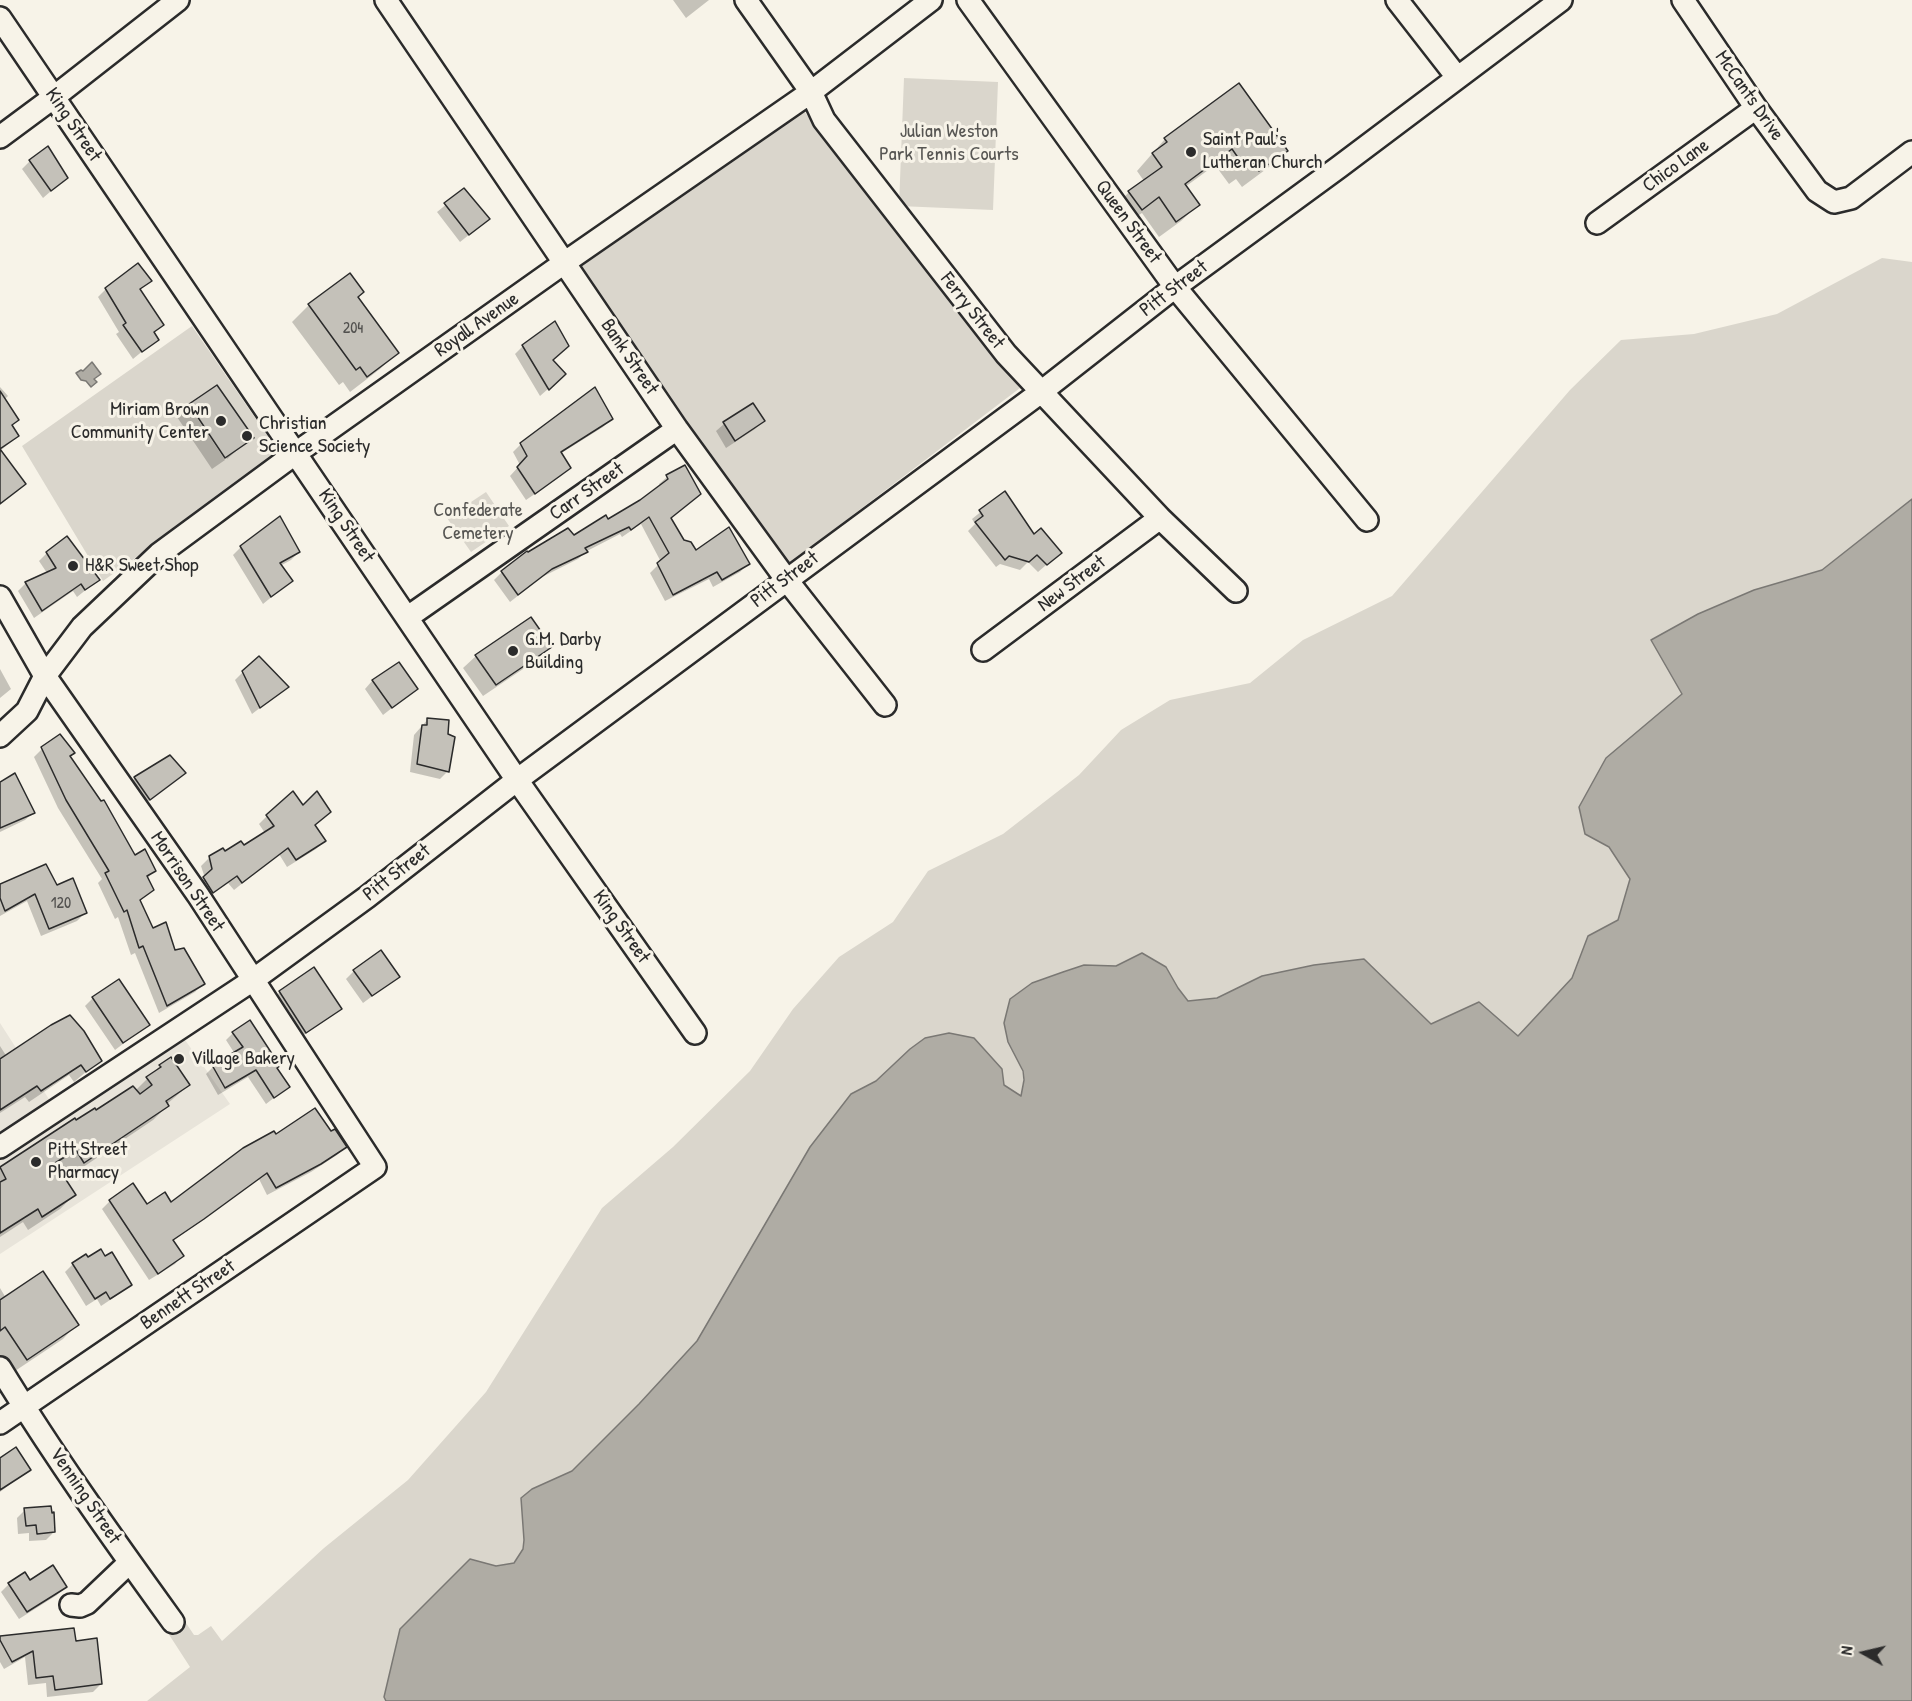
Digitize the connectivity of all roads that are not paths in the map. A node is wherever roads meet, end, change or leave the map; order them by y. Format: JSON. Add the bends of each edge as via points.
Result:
{"nodes":[{"id":1,"x":178,"y":0,"type":"edge"},
{"id":2,"x":386,"y":0,"type":"edge"},
{"id":3,"x":746,"y":0,"type":"edge"},
{"id":4,"x":931,"y":0,"type":"edge"},
{"id":5,"x":968,"y":0,"type":"edge"},
{"id":6,"x":1397,"y":0,"type":"edge"},
{"id":7,"x":1561,"y":0,"type":"edge"},
{"id":8,"x":1683,"y":0,"type":"edge"},
{"id":9,"x":0,"y":18,"type":"edge"},
{"id":10,"x":1457,"y":77,"type":"junction"},
{"id":11,"x":811,"y":92,"type":"junction"},
{"id":12,"x":54,"y":97,"type":"junction"},
{"id":13,"x":1756,"y":108,"type":"junction"},
{"id":14,"x":0,"y":136,"type":"edge"},
{"id":15,"x":1912,"y":152,"type":"edge"},
{"id":16,"x":1597,"y":223,"type":"dead end"},
{"id":17,"x":564,"y":263,"type":"junction"},
{"id":18,"x":1175,"y":287,"type":"junction"},
{"id":19,"x":1041,"y":392,"type":"junction"},
{"id":20,"x":677,"y":429,"type":"junction"},
{"id":21,"x":296,"y":453,"type":"junction"},
{"id":22,"x":1160,"y":518,"type":"junction"},
{"id":23,"x":1367,"y":520,"type":"dead end"},
{"id":24,"x":786,"y":579,"type":"junction"},
{"id":25,"x":1236,"y":591,"type":"dead end"},
{"id":26,"x":0,"y":597,"type":"edge"},
{"id":27,"x":408,"y":617,"type":"junction"},
{"id":28,"x":984,"y":650,"type":"dead end"},
{"id":29,"x":45,"y":676,"type":"junction"},
{"id":30,"x":885,"y":705,"type":"dead end"},
{"id":31,"x":0,"y":736,"type":"edge"},
{"id":32,"x":517,"y":780,"type":"junction"},
{"id":33,"x":253,"y":980,"type":"junction"},
{"id":34,"x":695,"y":1033,"type":"dead end"},
{"id":35,"x":0,"y":1147,"type":"edge"},
{"id":36,"x":375,"y":1167,"type":"joint"},
{"id":37,"x":0,"y":1368,"type":"edge"},
{"id":38,"x":24,"y":1407,"type":"junction"},
{"id":39,"x":0,"y":1423,"type":"edge"},
{"id":40,"x":129,"y":1562,"type":"junction"},
{"id":41,"x":71,"y":1605,"type":"dead end"},
{"id":42,"x":173,"y":1622,"type":"dead end"}],
"edges":[{"from":1,"to":12,"type":"street"},
{"from":2,"to":17,"type":"street","name":"Bank Street"},
{"from":3,"to":11,"type":"street","name":"Ferry Street"},
{"from":4,"to":11,"type":"street","name":"Royall Avenue"},
{"from":5,"to":18,"type":"street","name":"Queen Street"},
{"from":6,"to":10,"type":"street"},
{"from":7,"to":10,"type":"street","name":"Pitt Street"},
{"from":8,"to":13,"type":"street","name":"McCants Drive"},
{"from":9,"to":12,"type":"street","name":"King Street"},
{"from":10,"to":18,"type":"street","name":"Pitt Street"},
{"from":11,"to":17,"type":"street","name":"Royall Avenue"},
{"from":11,"to":19,"type":"street","name":"Ferry Street","via":[[824,120],[845,149],[1006,354]]},
{"from":12,"to":14,"type":"street"},
{"from":12,"to":21,"type":"street","name":"King Street"},
{"from":13,"to":15,"type":"street","name":"McCants Drive","via":[[1817,191],[1834,202],[1851,198]]},
{"from":13,"to":16,"type":"street","name":"Chico Lane"},
{"from":17,"to":20,"type":"street","name":"Bank Street"},
{"from":17,"to":21,"type":"street","name":"Royall Avenue"},
{"from":18,"to":19,"type":"street","name":"Pitt Street"},
{"from":18,"to":23,"type":"street","name":"Queen Street"},
{"from":19,"to":22,"type":"street","name":"Ferry Street"},
{"from":19,"to":24,"type":"street","name":"Pitt Street"},
{"from":20,"to":24,"type":"street","name":"Bank Street"},
{"from":20,"to":27,"type":"street","name":"Carr Street"},
{"from":21,"to":27,"type":"street","name":"King Street"},
{"from":21,"to":29,"type":"street","name":"Royall Avenue","via":[[159,554],[82,627]]},
{"from":22,"to":25,"type":"street","name":"Ferry Street"},
{"from":22,"to":28,"type":"street","name":"New Street"},
{"from":24,"to":30,"type":"street","name":"Bank Street"},
{"from":24,"to":32,"type":"street","name":"Pitt Street"},
{"from":26,"to":29,"type":"street","name":"Morrison Street"},
{"from":27,"to":32,"type":"street","name":"King Street"},
{"from":29,"to":31,"type":"street","name":"Royall Avenue","via":[[27,711]]},
{"from":29,"to":33,"type":"street","name":"Morrison Street"},
{"from":32,"to":33,"type":"street","name":"Pitt Street"},
{"from":32,"to":34,"type":"street","name":"King Street"},
{"from":33,"to":35,"type":"street","name":"Pitt Street"},
{"from":33,"to":36,"type":"street","name":"Morrison Street"},
{"from":36,"to":38,"type":"street","name":"Bennett Street"},
{"from":37,"to":38,"type":"street","name":"Venning Street"},
{"from":38,"to":39,"type":"street","name":"Bennett Street"},
{"from":38,"to":40,"type":"street","name":"Venning Street"},
{"from":40,"to":41,"type":"street","via":[[87,1603]]},
{"from":40,"to":42,"type":"street","name":"Venning Street"}]}
